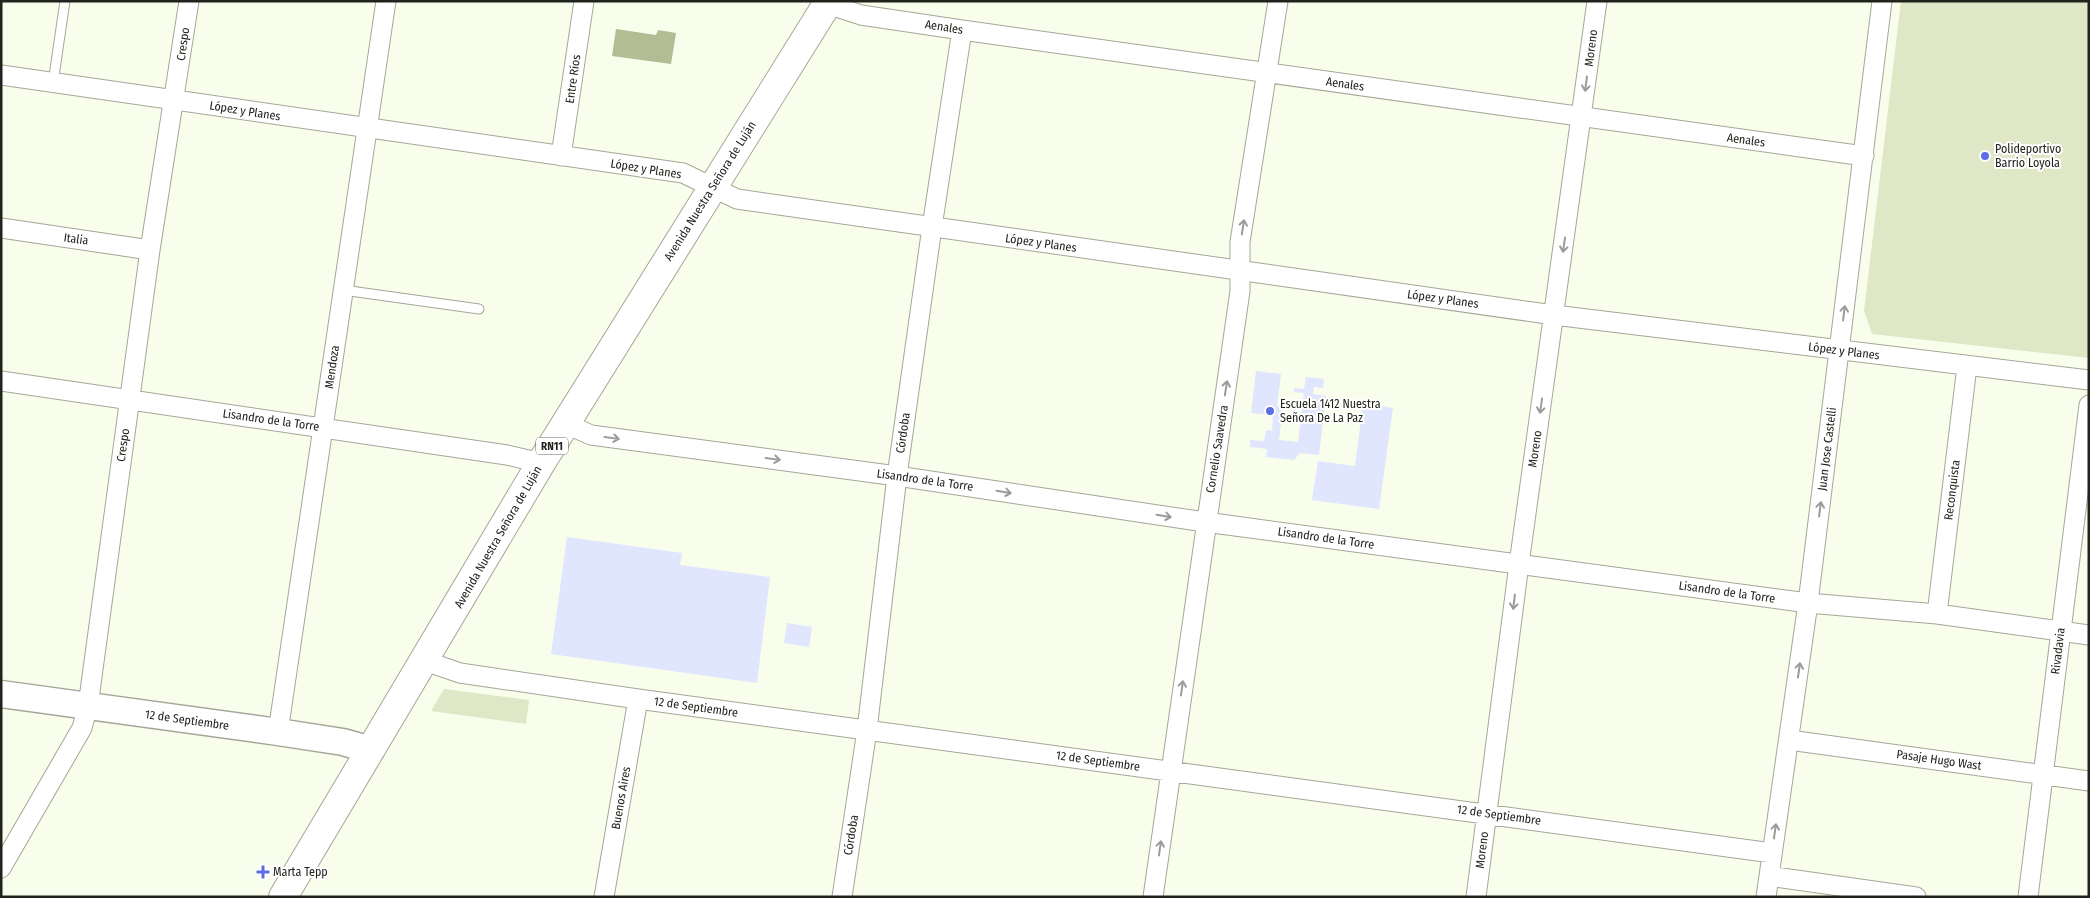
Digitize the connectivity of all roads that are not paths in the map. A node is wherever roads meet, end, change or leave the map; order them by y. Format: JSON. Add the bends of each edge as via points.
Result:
{"nodes":[{"id":1,"x":65,"y":1,"type":"edge"},
{"id":2,"x":189,"y":1,"type":"edge"},
{"id":3,"x":386,"y":1,"type":"edge"},
{"id":4,"x":584,"y":1,"type":"edge"},
{"id":5,"x":1278,"y":1,"type":"edge"},
{"id":6,"x":1597,"y":1,"type":"edge"},
{"id":7,"x":1882,"y":1,"type":"edge"},
{"id":8,"x":828,"y":2,"type":"edge"},
{"id":9,"x":962,"y":30,"type":"junction"},
{"id":10,"x":1268,"y":73,"type":"junction"},
{"id":11,"x":1,"y":75,"type":"edge"},
{"id":12,"x":53,"y":83,"type":"junction"},
{"id":13,"x":175,"y":100,"type":"junction"},
{"id":14,"x":1582,"y":118,"type":"junction"},
{"id":15,"x":366,"y":129,"type":"junction"},
{"id":16,"x":561,"y":156,"type":"junction"},
{"id":17,"x":1864,"y":156,"type":"junction"},
{"id":18,"x":712,"y":187,"type":"junction"},
{"id":19,"x":1,"y":228,"type":"edge"},
{"id":20,"x":932,"y":228,"type":"junction"},
{"id":21,"x":150,"y":250,"type":"junction"},
{"id":22,"x":1240,"y":271,"type":"junction"},
{"id":23,"x":343,"y":290,"type":"junction"},
{"id":24,"x":479,"y":309,"type":"dead end"},
{"id":25,"x":1554,"y":315,"type":"junction"},
{"id":26,"x":1839,"y":350,"type":"junction"},
{"id":27,"x":1967,"y":366,"type":"junction"},
{"id":28,"x":2089,"y":380,"type":"edge"},
{"id":29,"x":1,"y":381,"type":"edge"},
{"id":30,"x":129,"y":399,"type":"junction"},
{"id":31,"x":2089,"y":405,"type":"edge"},
{"id":32,"x":566,"y":424,"type":"junction"},
{"id":33,"x":323,"y":428,"type":"junction"},
{"id":34,"x":541,"y":463,"type":"junction"},
{"id":35,"x":897,"y":476,"type":"junction"},
{"id":36,"x":1206,"y":522,"type":"junction"},
{"id":37,"x":1519,"y":564,"type":"junction"},
{"id":38,"x":1808,"y":603,"type":"junction"},
{"id":39,"x":1937,"y":614,"type":"junction"},
{"id":40,"x":2060,"y":632,"type":"junction"},
{"id":41,"x":2089,"y":636,"type":"edge"},
{"id":42,"x":425,"y":660,"type":"junction"},
{"id":43,"x":1,"y":694,"type":"edge"},
{"id":44,"x":638,"y":698,"type":"junction"},
{"id":45,"x":88,"y":706,"type":"junction"},
{"id":46,"x":867,"y":730,"type":"junction"},
{"id":47,"x":278,"y":732,"type":"junction"},
{"id":48,"x":1789,"y":740,"type":"junction"},
{"id":49,"x":371,"y":750,"type":"junction"},
{"id":50,"x":1171,"y":771,"type":"junction"},
{"id":51,"x":2044,"y":774,"type":"junction"},
{"id":52,"x":2089,"y":781,"type":"edge"},
{"id":53,"x":1486,"y":813,"type":"junction"},
{"id":54,"x":1772,"y":853,"type":"junction"},
{"id":55,"x":1,"y":868,"type":"edge"},
{"id":56,"x":1769,"y":876,"type":"junction"},
{"id":57,"x":287,"y":896,"type":"edge"},
{"id":58,"x":1911,"y":896,"type":"edge"},
{"id":59,"x":604,"y":897,"type":"edge"},
{"id":60,"x":842,"y":897,"type":"edge"},
{"id":61,"x":1153,"y":897,"type":"edge"},
{"id":62,"x":1476,"y":897,"type":"edge"},
{"id":63,"x":1766,"y":897,"type":"edge"},
{"id":64,"x":2028,"y":897,"type":"edge"}],
"edges":[{"from":1,"to":12,"type":"lane"},
{"from":2,"to":13,"type":"street","name":"Crespo"},
{"from":3,"to":15,"type":"street","name":"Mendoza"},
{"from":4,"to":16,"type":"street","name":"Entre Ríos"},
{"from":5,"to":10,"type":"street","name":"Cornelio Saavedra"},
{"from":6,"to":14,"type":"street","name":"Moreno","one_way":true},
{"from":7,"to":17,"type":"street","name":"Juan Jose Castelli"},
{"from":8,"to":9,"type":"street","name":"Aenales","via":[[861,15]]},
{"from":8,"to":18,"type":"main road","name":"Avenida Nuestra Señora de Luján","number":"RN11"},
{"from":9,"to":10,"type":"street","name":"Aenales"},
{"from":9,"to":20,"type":"street","name":"Córdoba"},
{"from":10,"to":14,"type":"street","name":"Aenales"},
{"from":22,"to":10,"type":"street","name":"Cornelio Saavedra","one_way":true,"via":[[1240,242]]},
{"from":11,"to":12,"type":"street","name":"López y Planes"},
{"from":12,"to":13,"type":"street","name":"López y Planes"},
{"from":13,"to":15,"type":"street","name":"López y Planes"},
{"from":13,"to":21,"type":"street","name":"Crespo"},
{"from":14,"to":17,"type":"street","name":"Aenales"},
{"from":14,"to":25,"type":"street","name":"Moreno","one_way":true},
{"from":15,"to":16,"type":"street","name":"López y Planes"},
{"from":15,"to":23,"type":"street","name":"Mendoza"},
{"from":16,"to":18,"type":"street","name":"López y Planes","via":[[683,173]]},
{"from":26,"to":17,"type":"street","name":"Juan Jose Castelli","one_way":true},
{"from":18,"to":20,"type":"street","name":"López y Planes","via":[[736,199]]},
{"from":18,"to":32,"type":"main road","name":"Avenida Nuestra Señora de Luján","number":"RN11"},
{"from":19,"to":21,"type":"street","name":"Italia"},
{"from":20,"to":22,"type":"street","name":"López y Planes"},
{"from":20,"to":35,"type":"street","name":"Córdoba"},
{"from":21,"to":30,"type":"street","name":"Crespo"},
{"from":22,"to":25,"type":"street","name":"López y Planes"},
{"from":36,"to":22,"type":"street","name":"Cornelio Saavedra","one_way":true,"via":[[1240,291]]},
{"from":23,"to":24,"type":"lane"},
{"from":23,"to":33,"type":"street","name":"Mendoza"},
{"from":25,"to":26,"type":"street","name":"López y Planes"},
{"from":25,"to":37,"type":"street","name":"Moreno","one_way":true},
{"from":26,"to":27,"type":"street","name":"López y Planes"},
{"from":38,"to":26,"type":"street","name":"Juan Jose Castelli","one_way":true},
{"from":27,"to":28,"type":"street","name":"López y Planes"},
{"from":27,"to":39,"type":"street","name":"Reconquista"},
{"from":29,"to":30,"type":"street","name":"Lisandro de la Torre"},
{"from":30,"to":33,"type":"street","name":"Lisandro de la Torre"},
{"from":30,"to":45,"type":"street","name":"Crespo"},
{"from":31,"to":40,"type":"street","name":"Rivadavia"},
{"from":32,"to":34,"type":"main road","name":"Avenida Nuestra Señora de Luján","number":"RN11"},
{"from":32,"to":35,"type":"street","name":"Lisandro de la Torre","one_way":true,"via":[[591,435]]},
{"from":33,"to":34,"type":"street","name":"Lisandro de la Torre","via":[[507,455]]},
{"from":33,"to":47,"type":"street","name":"Mendoza"},
{"from":34,"to":42,"type":"main road","name":"Avenida Nuestra Señora de Luján","number":"RN11"},
{"from":35,"to":36,"type":"street","name":"Lisandro de la Torre","one_way":true},
{"from":35,"to":46,"type":"street","name":"Córdoba"},
{"from":36,"to":37,"type":"street","name":"Lisandro de la Torre"},
{"from":50,"to":36,"type":"street","name":"Cornelio Saavedra","one_way":true},
{"from":37,"to":38,"type":"street","name":"Lisandro de la Torre"},
{"from":37,"to":53,"type":"street","name":"Moreno","one_way":true},
{"from":38,"to":39,"type":"street","name":"Lisandro de la Torre"},
{"from":48,"to":38,"type":"street","name":"Juan Jose Castelli","one_way":true},
{"from":39,"to":40,"type":"street","name":"Lisandro de la Torre"},
{"from":40,"to":41,"type":"street","name":"Lisandro de la Torre"},
{"from":40,"to":51,"type":"street","name":"Rivadavia"},
{"from":42,"to":44,"type":"street","name":"12 de Septiembre","via":[[460,673]]},
{"from":42,"to":49,"type":"main road","name":"Avenida Nuestra Señora de Luján","number":"RN11"},
{"from":43,"to":45,"type":"street","name":"12 de Septiembre"},
{"from":44,"to":46,"type":"street","name":"12 de Septiembre"},
{"from":44,"to":59,"type":"street","name":"Buenos Aires"},
{"from":45,"to":47,"type":"street","name":"12 de Septiembre"},
{"from":45,"to":55,"type":"street","name":"Crespo","via":[[82,728]]},
{"from":46,"to":50,"type":"street","name":"12 de Septiembre"},
{"from":46,"to":60,"type":"street","name":"Córdoba"},
{"from":47,"to":49,"type":"street","name":"12 de Septiembre","via":[[343,742]]},
{"from":48,"to":51,"type":"street","name":"Pasaje Hugo Wast"},
{"from":54,"to":48,"type":"street","name":"Juan Jose Castelli","one_way":true},
{"from":49,"to":57,"type":"main road","name":"Avenida Nuestra Señora de Luján","number":"RN11"},
{"from":50,"to":53,"type":"street","name":"12 de Septiembre"},
{"from":61,"to":50,"type":"street","name":"Cornelio Saavedra","one_way":true},
{"from":51,"to":52,"type":"street","name":"Pasaje Hugo Wast"},
{"from":51,"to":64,"type":"street","name":"Rivadavia"},
{"from":53,"to":54,"type":"street","name":"12 de Septiembre"},
{"from":53,"to":62,"type":"street","name":"Moreno"},
{"from":54,"to":56,"type":"street","name":"Juan Jose Castelli"},
{"from":56,"to":58,"type":"street"},
{"from":56,"to":63,"type":"street","name":"Juan Jose Castelli"}]}
